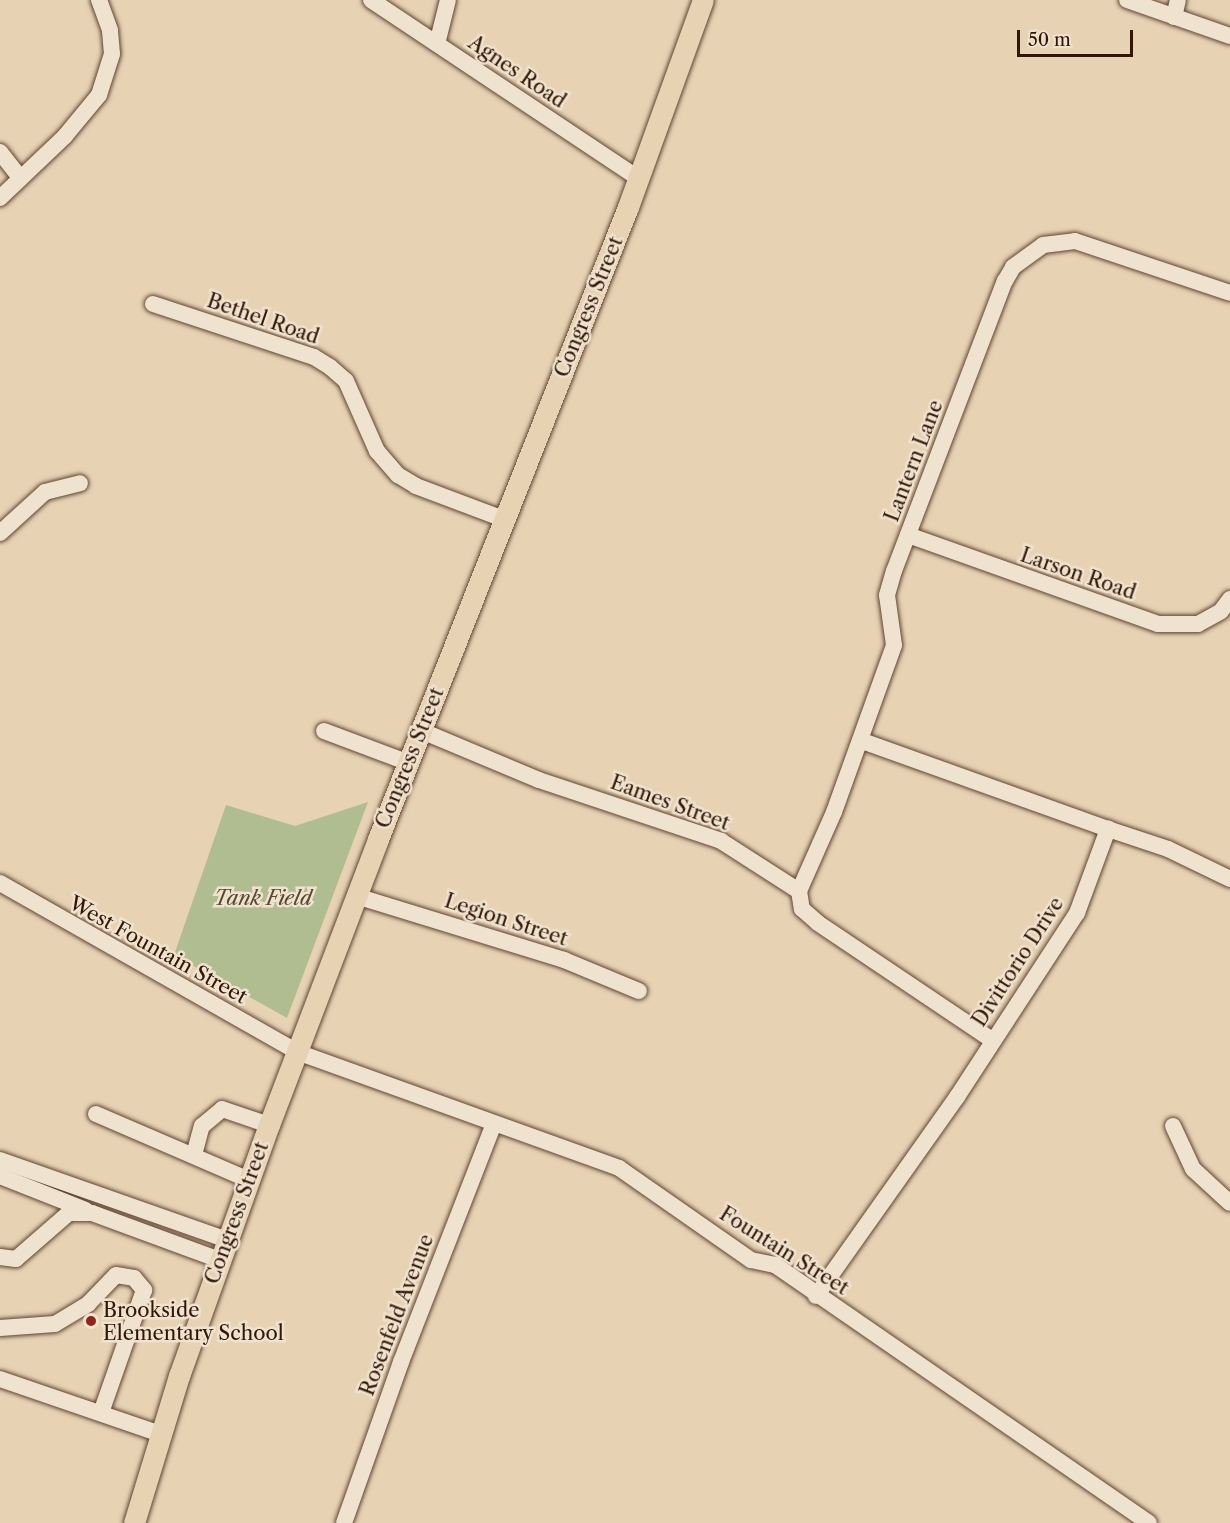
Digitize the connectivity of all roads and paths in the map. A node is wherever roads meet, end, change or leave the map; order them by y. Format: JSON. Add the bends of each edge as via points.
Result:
{"nodes":[{"id":1,"x":99,"y":0,"type":"edge"},
{"id":2,"x":371,"y":0,"type":"edge"},
{"id":3,"x":448,"y":0,"type":"edge"},
{"id":4,"x":703,"y":0,"type":"edge"},
{"id":5,"x":1127,"y":0,"type":"edge"},
{"id":6,"x":1178,"y":0,"type":"edge"},
{"id":7,"x":1174,"y":18,"type":"junction"},
{"id":8,"x":1230,"y":36,"type":"edge"},
{"id":9,"x":437,"y":44,"type":"junction"},
{"id":10,"x":0,"y":152,"type":"edge"},
{"id":11,"x":20,"y":178,"type":"junction"},
{"id":12,"x":639,"y":179,"type":"junction"},
{"id":13,"x":0,"y":198,"type":"edge"},
{"id":14,"x":1230,"y":293,"type":"edge"},
{"id":15,"x":153,"y":304,"type":"dead end"},
{"id":16,"x":80,"y":483,"type":"dead end"},
{"id":17,"x":504,"y":519,"type":"junction"},
{"id":18,"x":0,"y":533,"type":"edge"},
{"id":19,"x":908,"y":535,"type":"junction"},
{"id":20,"x":1230,"y":599,"type":"edge"},
{"id":21,"x":324,"y":731,"type":"dead end"},
{"id":22,"x":422,"y":731,"type":"junction"},
{"id":23,"x":860,"y":740,"type":"junction"},
{"id":24,"x":409,"y":763,"type":"junction"},
{"id":25,"x":1108,"y":829,"type":"junction"},
{"id":26,"x":1230,"y":879,"type":"edge"},
{"id":27,"x":0,"y":883,"type":"edge"},
{"id":28,"x":798,"y":891,"type":"junction"},
{"id":29,"x":356,"y":896,"type":"junction"},
{"id":30,"x":639,"y":991,"type":"dead end"},
{"id":31,"x":992,"y":1040,"type":"junction"},
{"id":32,"x":297,"y":1052,"type":"junction"},
{"id":33,"x":96,"y":1114,"type":"dead end"},
{"id":34,"x":494,"y":1124,"type":"junction"},
{"id":35,"x":269,"y":1125,"type":"junction"},
{"id":36,"x":1173,"y":1126,"type":"dead end"},
{"id":37,"x":194,"y":1155,"type":"junction"},
{"id":38,"x":0,"y":1160,"type":"edge"},
{"id":39,"x":0,"y":1176,"type":"edge"},
{"id":40,"x":249,"y":1180,"type":"junction"},
{"id":41,"x":1230,"y":1203,"type":"edge"},
{"id":42,"x":93,"y":1213,"type":"junction"},
{"id":43,"x":227,"y":1240,"type":"junction"},
{"id":44,"x":0,"y":1257,"type":"edge"},
{"id":45,"x":220,"y":1260,"type":"junction"},
{"id":46,"x":816,"y":1296,"type":"junction"},
{"id":47,"x":0,"y":1328,"type":"edge"},
{"id":48,"x":0,"y":1379,"type":"edge"},
{"id":49,"x":100,"y":1413,"type":"junction"},
{"id":50,"x":161,"y":1434,"type":"junction"},
{"id":51,"x":134,"y":1523,"type":"edge"},
{"id":52,"x":344,"y":1523,"type":"edge"},
{"id":53,"x":1149,"y":1523,"type":"edge"}],
"edges":[{"from":1,"to":11,"type":"street","via":[[111,40],[111,65],[104,85],[87,112]]},
{"from":2,"to":9,"type":"street","name":"Agnes Road"},
{"from":3,"to":9,"type":"street"},
{"from":4,"to":12,"type":"main road","name":"Congress Street"},
{"from":5,"to":7,"type":"street"},
{"from":6,"to":7,"type":"street"},
{"from":7,"to":8,"type":"street"},
{"from":9,"to":12,"type":"street","name":"Agnes Road"},
{"from":10,"to":11,"type":"street"},
{"from":11,"to":13,"type":"street"},
{"from":12,"to":17,"type":"main road","name":"Congress Street"},
{"from":14,"to":19,"type":"street","name":"Lantern Lane","via":[[1075,241],[1053,241],[1030,251],[1005,281]]},
{"from":15,"to":17,"type":"street","name":"Bethel Road","via":[[314,357],[352,390],[377,451],[398,475]]},
{"from":16,"to":18,"type":"street","via":[[45,492]]},
{"from":17,"to":22,"type":"main road","name":"Congress Street"},
{"from":19,"to":20,"type":"street","name":"Larson Road","via":[[1169,626],[1209,619]]},
{"from":19,"to":23,"type":"street","name":"Lantern Lane","via":[[887,595],[894,645]]},
{"from":21,"to":24,"type":"street"},
{"from":22,"to":24,"type":"main road","name":"Congress Street"},
{"from":22,"to":28,"type":"street","name":"Eames Street","via":[[539,780],[721,841]]},
{"from":23,"to":25,"type":"street"},
{"from":23,"to":28,"type":"street","name":"Lantern Lane","via":[[834,812]]},
{"from":24,"to":29,"type":"main road","name":"Congress Street"},
{"from":25,"to":26,"type":"street","via":[[1168,849]]},
{"from":25,"to":31,"type":"street","name":"Divittorio Drive","via":[[1077,913]]},
{"from":27,"to":32,"type":"street","name":"West Fountain Street"},
{"from":28,"to":31,"type":"street","via":[[802,909],[818,923]]},
{"from":29,"to":30,"type":"street","name":"Legion Street","via":[[564,960]]},
{"from":29,"to":32,"type":"main road","name":"Congress Street"},
{"from":31,"to":46,"type":"street","name":"Divittorio Drive","via":[[957,1097]]},
{"from":32,"to":34,"type":"street","name":"Fountain Street"},
{"from":32,"to":35,"type":"main road","name":"Congress Street"},
{"from":33,"to":37,"type":"street"},
{"from":34,"to":46,"type":"street","name":"Fountain Street","via":[[619,1168],[751,1260],[775,1265]]},
{"from":34,"to":52,"type":"street","name":"Rosenfeld Avenue","via":[[401,1362]]},
{"from":35,"to":37,"type":"street","via":[[222,1109],[202,1126]]},
{"from":35,"to":40,"type":"main road","name":"Congress Street"},
{"from":36,"to":41,"type":"street","via":[[1192,1169]]},
{"from":37,"to":40,"type":"street"},
{"from":38,"to":43,"type":"street"},
{"from":39,"to":42,"type":"street"},
{"from":40,"to":43,"type":"main road","name":"Congress Street"},
{"from":42,"to":44,"type":"street","via":[[69,1213],[16,1259]]},
{"from":42,"to":45,"type":"street"},
{"from":43,"to":45,"type":"main road","name":"Congress Street"},
{"from":45,"to":50,"type":"main road","name":"Congress Street"},
{"from":46,"to":53,"type":"street","name":"Fountain Street"},
{"from":47,"to":49,"type":"street","via":[[55,1324],[88,1304],[116,1275],[134,1278],[144,1290]]},
{"from":48,"to":49,"type":"street"},
{"from":49,"to":50,"type":"street"},
{"from":50,"to":51,"type":"main road","name":"Congress Street"}]}
